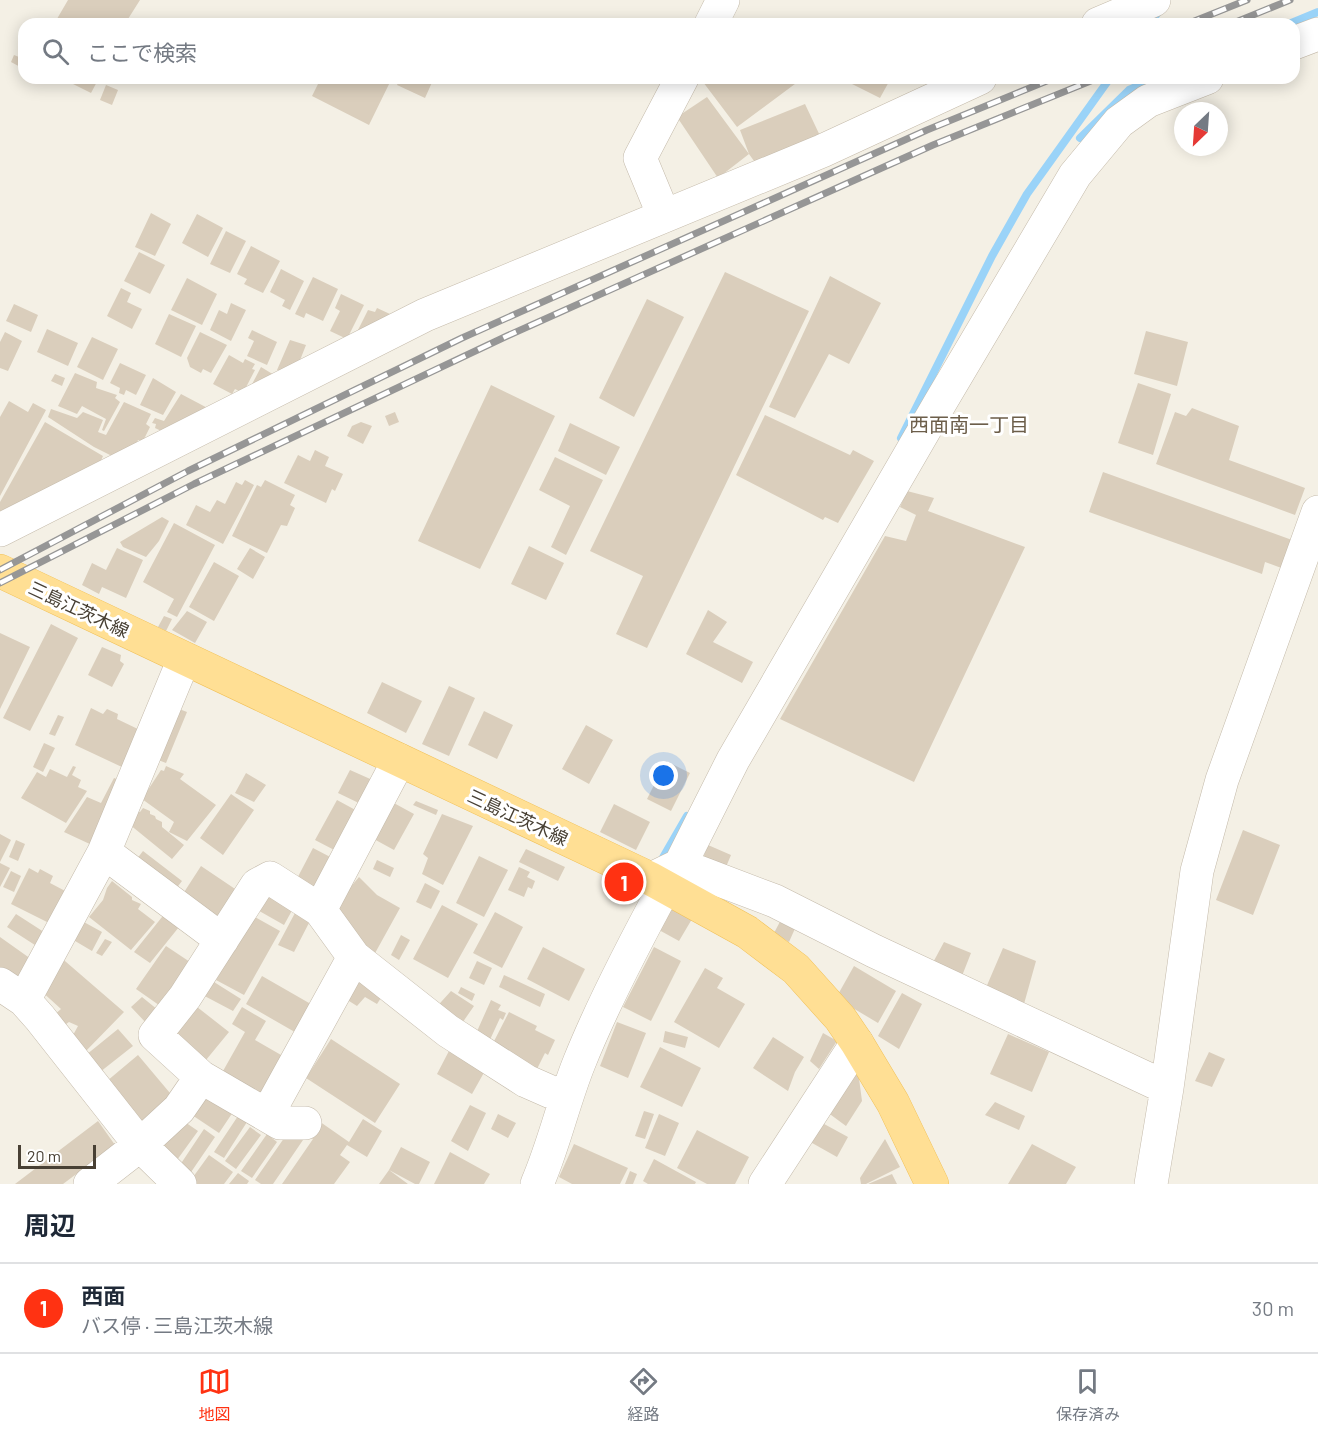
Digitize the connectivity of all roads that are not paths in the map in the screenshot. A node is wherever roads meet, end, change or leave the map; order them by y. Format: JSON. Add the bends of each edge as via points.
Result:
{"nodes":[{"id":1,"x":723,"y":0,"type":"edge"},
{"id":2,"x":1154,"y":0,"type":"edge"},
{"id":3,"x":714,"y":18,"type":"edge"},
{"id":4,"x":1112,"y":18,"type":"edge"},
{"id":5,"x":1318,"y":34,"type":"edge"},
{"id":6,"x":1300,"y":41,"type":"edge"},
{"id":7,"x":679,"y":84,"type":"edge"},
{"id":8,"x":967,"y":84,"type":"edge"},
{"id":9,"x":1192,"y":84,"type":"edge"},
{"id":10,"x":664,"y":216,"type":"junction"},
{"id":11,"x":1318,"y":512,"type":"edge"},
{"id":12,"x":0,"y":530,"type":"edge"},
{"id":13,"x":0,"y":572,"type":"edge"},
{"id":14,"x":184,"y":659,"type":"junction"},
{"id":15,"x":399,"y":760,"type":"junction"},
{"id":16,"x":104,"y":852,"type":"junction"},
{"id":17,"x":666,"y":877,"type":"junction"},
{"id":18,"x":320,"y":910,"type":"junction"},
{"id":19,"x":222,"y":940,"type":"junction"},
{"id":20,"x":354,"y":957,"type":"junction"},
{"id":21,"x":12,"y":992,"type":"edge"},
{"id":22,"x":857,"y":1043,"type":"junction"},
{"id":23,"x":201,"y":1077,"type":"junction"},
{"id":24,"x":1167,"y":1088,"type":"junction"},
{"id":25,"x":551,"y":1092,"type":"dead end"},
{"id":26,"x":267,"y":1115,"type":"junction"},
{"id":27,"x":304,"y":1123,"type":"dead end"},
{"id":28,"x":140,"y":1145,"type":"junction"},
{"id":29,"x":90,"y":1184,"type":"edge"},
{"id":30,"x":180,"y":1184,"type":"edge"},
{"id":31,"x":537,"y":1184,"type":"edge"},
{"id":32,"x":765,"y":1184,"type":"edge"},
{"id":33,"x":933,"y":1184,"type":"edge"},
{"id":34,"x":1151,"y":1184,"type":"edge"}],
"edges":[{"from":1,"to":3,"type":"street"},
{"from":2,"to":4,"type":"street"},
{"from":5,"to":6,"type":"street"},
{"from":7,"to":10,"type":"street","via":[[640,158]]},
{"from":8,"to":10,"type":"street","via":[[822,151]]},
{"from":9,"to":17,"type":"street","via":[[1148,101],[1119,122],[1075,175]]},
{"from":10,"to":12,"type":"street","via":[[425,315]]},
{"from":11,"to":24,"type":"street","via":[[1222,780],[1197,871]]},
{"from":13,"to":14,"type":"main road","name":"三島江茨木線"},
{"from":14,"to":15,"type":"main road","name":"三島江茨木線"},
{"from":14,"to":16,"type":"street"},
{"from":15,"to":17,"type":"main road","name":"三島江茨木線"},
{"from":15,"to":18,"type":"street"},
{"from":16,"to":19,"type":"street"},
{"from":16,"to":21,"type":"street"},
{"from":17,"to":22,"type":"main road","name":"三島江茨木線","via":[[796,969]]},
{"from":17,"to":24,"type":"street","via":[[775,901]]},
{"from":17,"to":31,"type":"street","via":[[579,1063]]},
{"from":18,"to":19,"type":"street","via":[[270,878],[257,885]]},
{"from":18,"to":20,"type":"street"},
{"from":19,"to":23,"type":"street","via":[[155,1035]]},
{"from":20,"to":25,"type":"street","via":[[448,1031],[526,1081]]},
{"from":20,"to":26,"type":"street"},
{"from":21,"to":28,"type":"street","via":[[40,1018]]},
{"from":22,"to":32,"type":"street"},
{"from":22,"to":33,"type":"main road","name":"三島江茨木線","via":[[893,1103]]},
{"from":23,"to":26,"type":"street"},
{"from":23,"to":28,"type":"street","via":[[179,1109]]},
{"from":24,"to":34,"type":"street"},
{"from":26,"to":27,"type":"street","via":[[280,1123]]},
{"from":28,"to":29,"type":"street"},
{"from":28,"to":30,"type":"street"}]}
